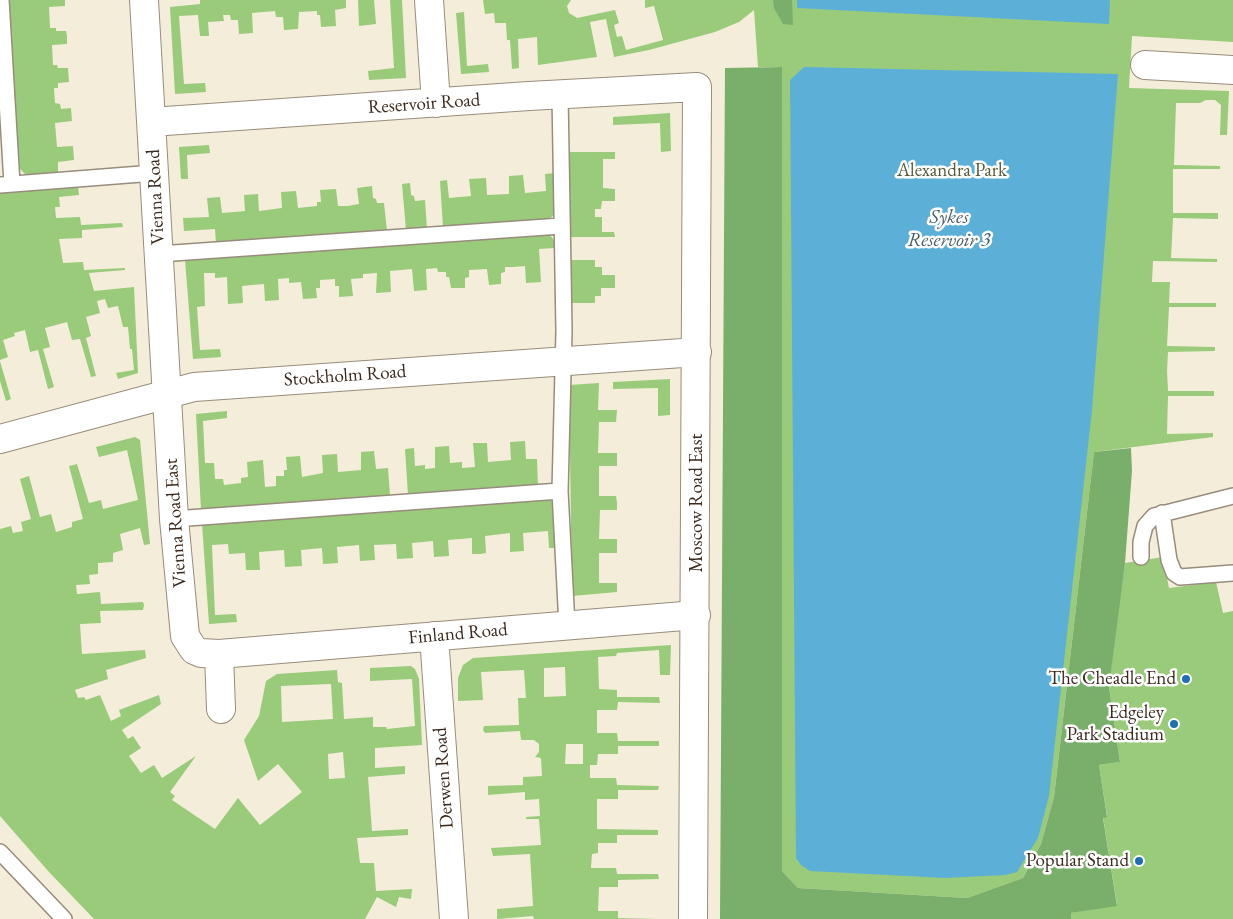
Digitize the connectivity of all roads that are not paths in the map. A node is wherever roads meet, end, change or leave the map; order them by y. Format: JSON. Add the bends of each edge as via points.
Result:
{"nodes":[{"id":1,"x":1,"y":0,"type":"edge"},
{"id":2,"x":144,"y":0,"type":"edge"},
{"id":3,"x":430,"y":0,"type":"edge"},
{"id":4,"x":1145,"y":65,"type":"dead end"},
{"id":5,"x":1233,"y":70,"type":"edge"},
{"id":6,"x":697,"y":87,"type":"joint"},
{"id":7,"x":560,"y":94,"type":"junction"},
{"id":8,"x":436,"y":103,"type":"junction"},
{"id":9,"x":151,"y":122,"type":"junction"},
{"id":10,"x":154,"y":173,"type":"junction"},
{"id":11,"x":6,"y":184,"type":"edge"},
{"id":12,"x":561,"y":226,"type":"junction"},
{"id":13,"x":159,"y":254,"type":"junction"},
{"id":14,"x":697,"y":352,"type":"junction"},
{"id":15,"x":562,"y":360,"type":"junction"},
{"id":16,"x":168,"y":394,"type":"junction"},
{"id":17,"x":0,"y":439,"type":"edge"},
{"id":18,"x":560,"y":491,"type":"junction"},
{"id":19,"x":1233,"y":496,"type":"edge"},
{"id":20,"x":1162,"y":513,"type":"junction"},
{"id":21,"x":174,"y":520,"type":"junction"},
{"id":22,"x":1141,"y":557,"type":"dead end"},
{"id":23,"x":1233,"y":573,"type":"edge"},
{"id":24,"x":696,"y":615,"type":"junction"},
{"id":25,"x":567,"y":626,"type":"junction"},
{"id":26,"x":434,"y":636,"type":"junction"},
{"id":27,"x":206,"y":652,"type":"junction"},
{"id":28,"x":221,"y":709,"type":"dead end"},
{"id":29,"x":0,"y":852,"type":"edge"},
{"id":30,"x":64,"y":919,"type":"edge"},
{"id":31,"x":454,"y":919,"type":"edge"},
{"id":32,"x":693,"y":919,"type":"edge"}],
"edges":[{"from":1,"to":11,"type":"lane"},
{"from":2,"to":9,"type":"street","name":"Vienna Road"},
{"from":3,"to":8,"type":"street"},
{"from":4,"to":5,"type":"street"},
{"from":6,"to":7,"type":"street","name":"Reservoir Road"},
{"from":6,"to":14,"type":"street","name":"Moscow Road East"},
{"from":7,"to":8,"type":"street","name":"Reservoir Road"},
{"from":7,"to":12,"type":"lane"},
{"from":8,"to":9,"type":"street","name":"Reservoir Road"},
{"from":9,"to":10,"type":"street","name":"Vienna Road"},
{"from":10,"to":11,"type":"lane"},
{"from":10,"to":13,"type":"street","name":"Vienna Road"},
{"from":12,"to":13,"type":"lane"},
{"from":12,"to":15,"type":"lane"},
{"from":13,"to":16,"type":"street","name":"Vienna Road"},
{"from":14,"to":15,"type":"street","name":"Stockholm Road"},
{"from":14,"to":24,"type":"street","name":"Moscow Road East"},
{"from":15,"to":16,"type":"street","name":"Stockholm Road","via":[[194,387]]},
{"from":15,"to":18,"type":"lane"},
{"from":16,"to":17,"type":"street","name":"Stockholm Road"},
{"from":16,"to":21,"type":"street","name":"Vienna Road East"},
{"from":18,"to":21,"type":"lane"},
{"from":18,"to":25,"type":"lane"},
{"from":19,"to":20,"type":"lane"},
{"from":20,"to":22,"type":"lane","via":[[1145,526]]},
{"from":20,"to":23,"type":"lane","via":[[1169,560],[1174,572],[1180,577]]},
{"from":21,"to":27,"type":"street","name":"Vienna Road East","via":[[185,636]]},
{"from":24,"to":25,"type":"street","name":"Finland Road"},
{"from":24,"to":32,"type":"street","name":"Moscow Road East"},
{"from":25,"to":26,"type":"street","name":"Finland Road"},
{"from":26,"to":27,"type":"street","name":"Finland Road"},
{"from":26,"to":31,"type":"street","name":"Derwen Road"},
{"from":27,"to":28,"type":"street"},
{"from":29,"to":30,"type":"lane"}]}
